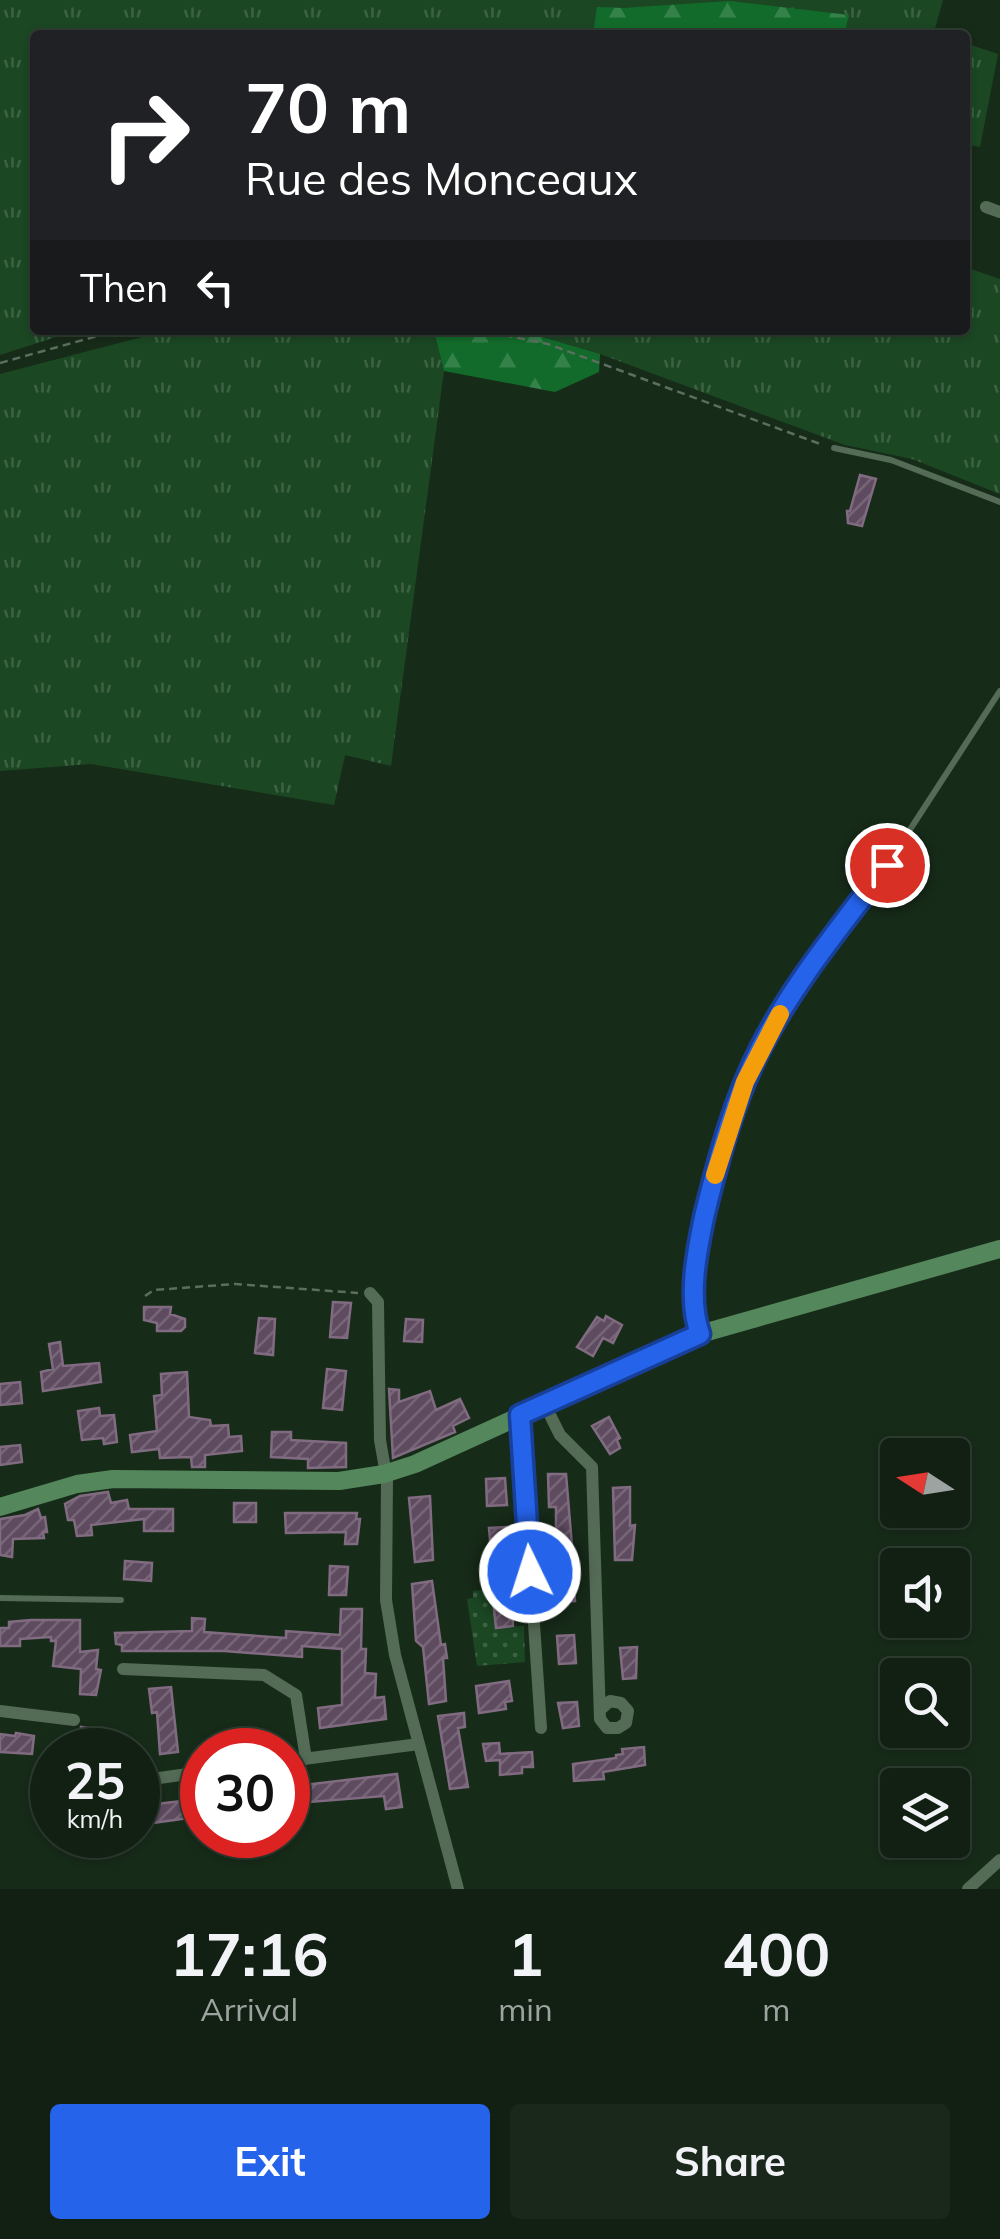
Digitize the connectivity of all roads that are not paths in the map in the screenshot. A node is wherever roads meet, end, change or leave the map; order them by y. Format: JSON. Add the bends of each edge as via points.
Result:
{"nodes":[{"id":1,"x":986,"y":207,"type":"dead end"},
{"id":2,"x":1000,"y":212,"type":"edge"},
{"id":3,"x":834,"y":448,"type":"road end"},
{"id":4,"x":1000,"y":502,"type":"edge"},
{"id":5,"x":1000,"y":691,"type":"edge"},
{"id":6,"x":1000,"y":1249,"type":"edge"},
{"id":7,"x":370,"y":1294,"type":"road end"},
{"id":8,"x":700,"y":1334,"type":"junction"},
{"id":9,"x":544,"y":1402,"type":"junction"},
{"id":10,"x":520,"y":1415,"type":"junction"},
{"id":11,"x":384,"y":1474,"type":"junction"},
{"id":12,"x":0,"y":1506,"type":"edge"},
{"id":13,"x":0,"y":1598,"type":"edge"},
{"id":14,"x":121,"y":1600,"type":"dead end"},
{"id":15,"x":123,"y":1669,"type":"dead end"},
{"id":16,"x":601,"y":1708,"type":"dead end"},
{"id":17,"x":0,"y":1711,"type":"edge"},
{"id":18,"x":74,"y":1720,"type":"dead end"},
{"id":19,"x":301,"y":1728,"type":"edge"},
{"id":20,"x":541,"y":1728,"type":"dead end"},
{"id":21,"x":419,"y":1744,"type":"junction"},
{"id":22,"x":310,"y":1758,"type":"edge"},
{"id":23,"x":1000,"y":1860,"type":"edge"},
{"id":24,"x":458,"y":1889,"type":"edge"},
{"id":25,"x":968,"y":1889,"type":"edge"}],
"edges":[{"from":1,"to":2,"type":"street"},
{"from":3,"to":4,"type":"lane","via":[[890,460]]},
{"from":5,"to":8,"type":"lane","via":[[759,1050],[724,1143],[700,1240],[694,1304]]},
{"from":6,"to":8,"type":"main road"},
{"from":7,"to":11,"type":"street","via":[[378,1302]]},
{"from":8,"to":9,"type":"main road"},
{"from":9,"to":10,"type":"main road"},
{"from":9,"to":16,"type":"street","via":[[560,1435],[592,1467]]},
{"from":10,"to":11,"type":"main road"},
{"from":10,"to":20,"type":"street"},
{"from":11,"to":12,"type":"main road","via":[[340,1481],[112,1479]]},
{"from":11,"to":21,"type":"street","via":[[386,1600]]},
{"from":13,"to":14,"type":"lane"},
{"from":15,"to":19,"type":"street","via":[[264,1675],[296,1695]]},
{"from":17,"to":18,"type":"street"},
{"from":21,"to":22,"type":"street"},
{"from":21,"to":24,"type":"street"},
{"from":23,"to":25,"type":"street"}]}
